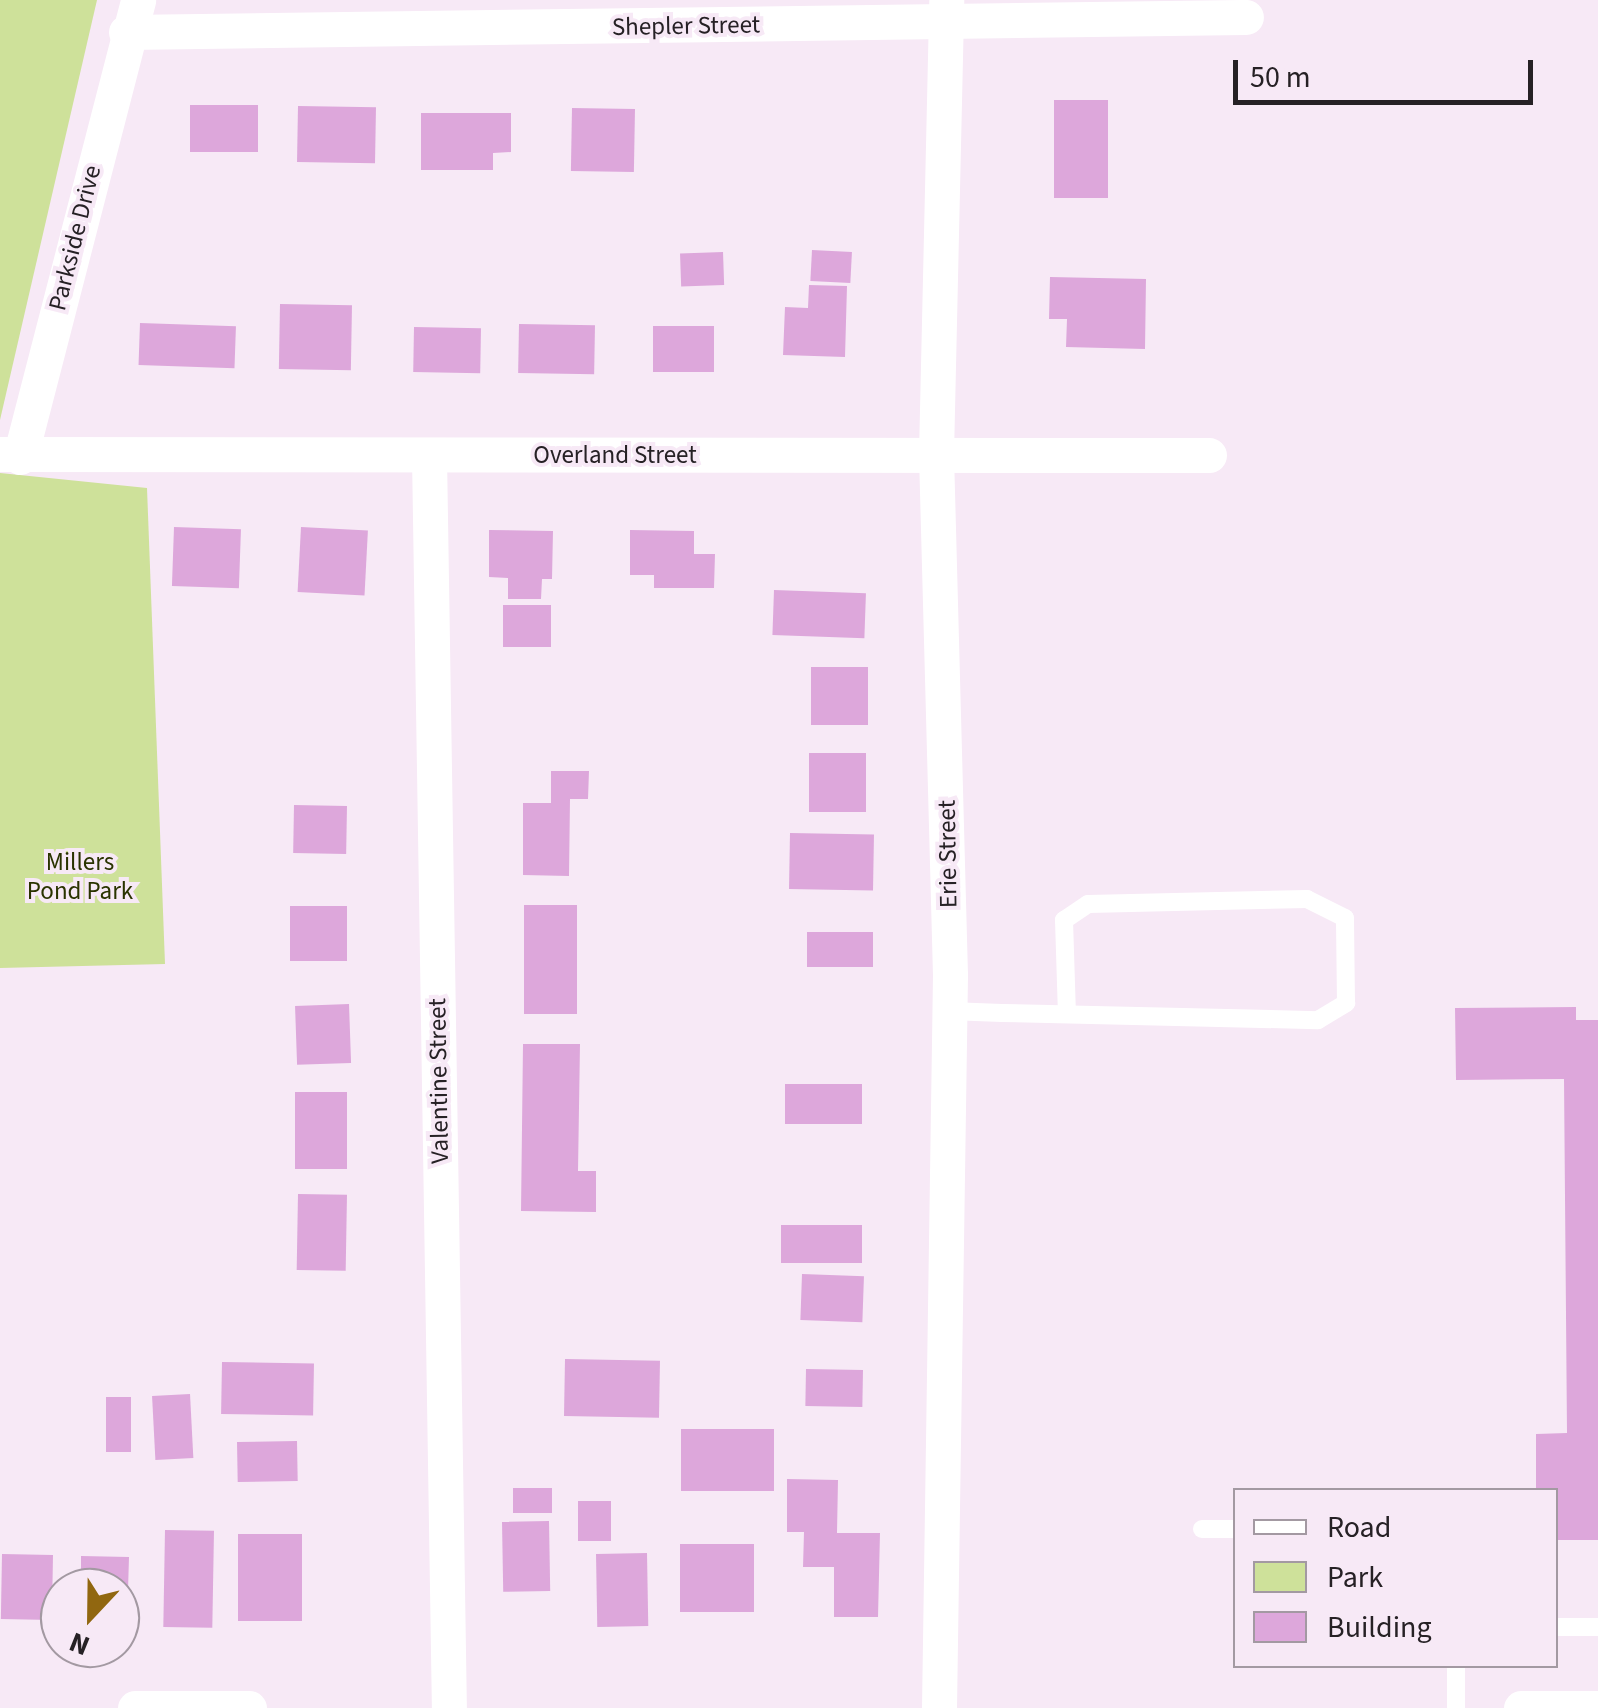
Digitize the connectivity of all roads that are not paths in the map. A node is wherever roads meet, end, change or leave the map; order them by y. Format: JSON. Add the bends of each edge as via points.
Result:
{"nodes":[{"id":1,"x":946,"y":12,"type":"edge"},
{"id":2,"x":132,"y":16,"type":"edge"},
{"id":3,"x":1246,"y":17,"type":"dead end"},
{"id":4,"x":936,"y":454,"type":"junction"},
{"id":5,"x":429,"y":455,"type":"junction"},
{"id":6,"x":10,"y":456,"type":"edge"},
{"id":7,"x":1209,"y":456,"type":"dead end"},
{"id":8,"x":949,"y":1011,"type":"junction"},
{"id":9,"x":1068,"y":1014,"type":"junction"},
{"id":10,"x":1202,"y":1529,"type":"dead end"},
{"id":11,"x":1233,"y":1529,"type":"edge"},
{"id":12,"x":1558,"y":1627,"type":"edge"},
{"id":13,"x":1598,"y":1627,"type":"edge"},
{"id":14,"x":1456,"y":1668,"type":"edge"},
{"id":15,"x":136,"y":1708,"type":"edge"},
{"id":16,"x":233,"y":1708,"type":"edge"},
{"id":17,"x":249,"y":1708,"type":"edge"},
{"id":18,"x":449,"y":1708,"type":"edge"},
{"id":19,"x":939,"y":1708,"type":"edge"},
{"id":20,"x":1456,"y":1708,"type":"edge"},
{"id":21,"x":1520,"y":1708,"type":"edge"},
{"id":22,"x":1598,"y":1708,"type":"edge"}],
"edges":[{"from":1,"to":2,"type":"street","name":"Shepler Street"},
{"from":1,"to":3,"type":"street","name":"Shepler Street"},
{"from":1,"to":4,"type":"street","name":"Erie Street"},
{"from":2,"to":6,"type":"street","name":"Parkside Drive"},
{"from":4,"to":5,"type":"street","name":"Overland Street"},
{"from":4,"to":7,"type":"street","name":"Overland Street"},
{"from":4,"to":8,"type":"street","name":"Erie Street"},
{"from":5,"to":6,"type":"street","name":"Overland Street"},
{"from":5,"to":18,"type":"street","name":"Valentine Street"},
{"from":8,"to":9,"type":"lane"},
{"from":8,"to":19,"type":"street","name":"Erie Street"},
{"from":9,"to":9,"type":"lane","via":[[1318,1020],[1346,1003],[1345,918],[1306,899],[1088,904],[1064,920]]},
{"from":10,"to":11,"type":"lane"},
{"from":12,"to":13,"type":"lane"},
{"from":14,"to":20,"type":"lane"},
{"from":15,"to":16,"type":"street"},
{"from":16,"to":17,"type":"street"},
{"from":21,"to":22,"type":"street"}]}
